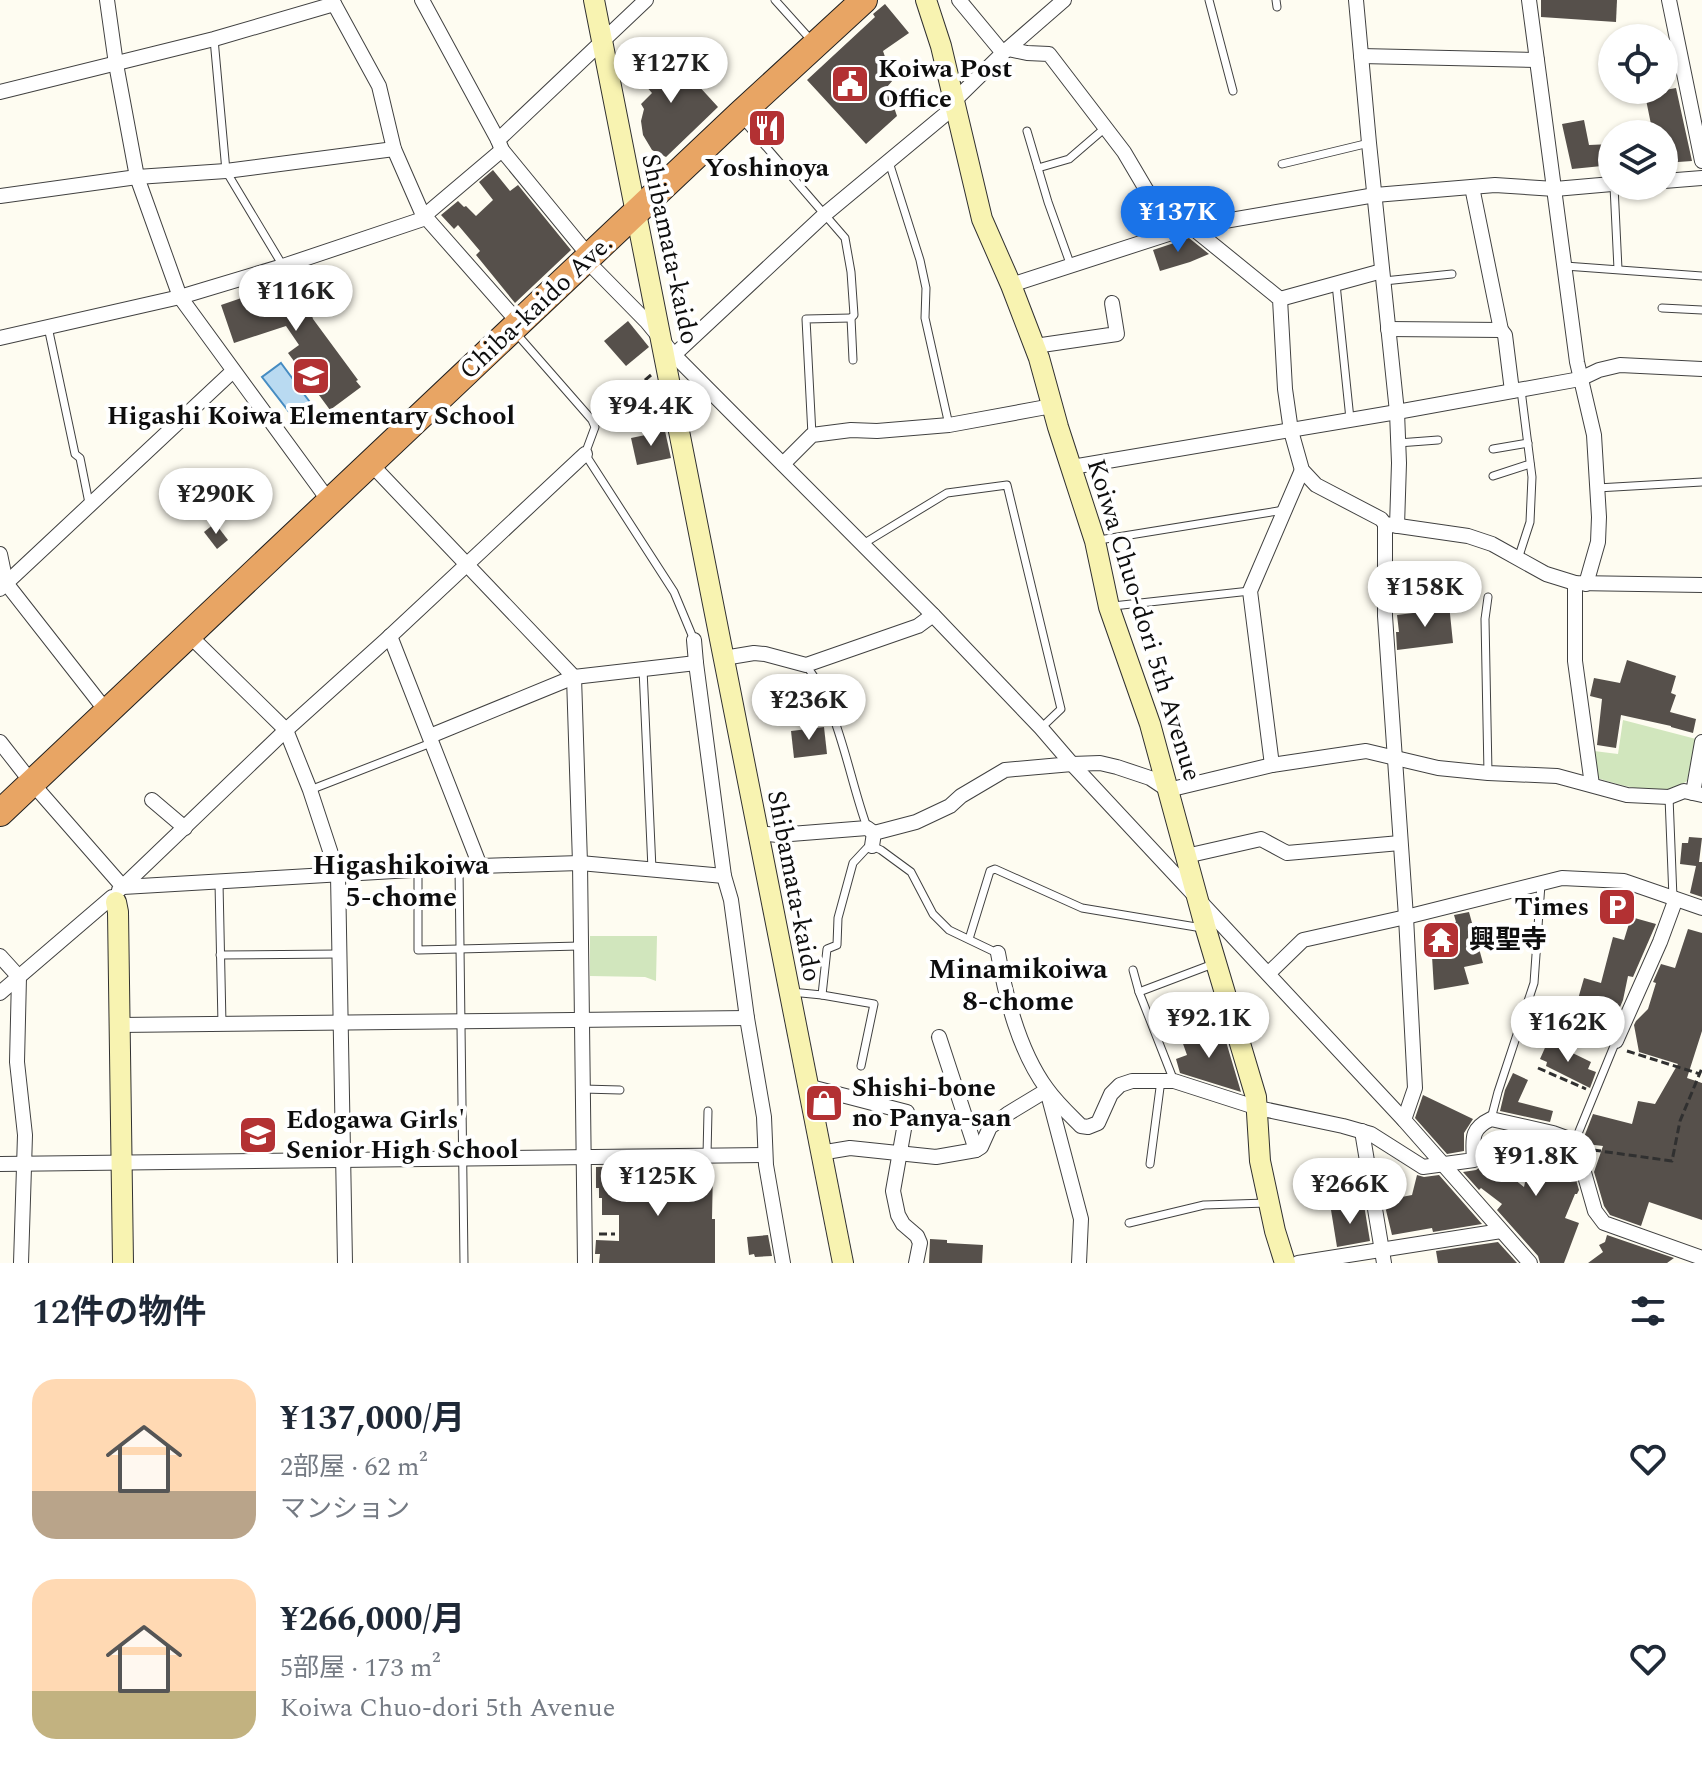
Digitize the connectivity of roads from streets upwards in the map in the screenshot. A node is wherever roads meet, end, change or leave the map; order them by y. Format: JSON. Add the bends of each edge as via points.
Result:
{"nodes":[{"id":1,"x":107,"y":0,"type":"edge"},
{"id":2,"x":422,"y":0,"type":"edge"},
{"id":3,"x":594,"y":0,"type":"edge"},
{"id":4,"x":646,"y":0,"type":"edge"},
{"id":5,"x":926,"y":0,"type":"edge"},
{"id":6,"x":959,"y":0,"type":"edge"},
{"id":7,"x":1064,"y":0,"type":"edge"},
{"id":8,"x":1356,"y":0,"type":"edge"},
{"id":9,"x":1529,"y":0,"type":"edge"},
{"id":10,"x":1669,"y":0,"type":"edge"},
{"id":11,"x":862,"y":1,"type":"edge"},
{"id":12,"x":333,"y":2,"type":"edge"},
{"id":13,"x":602,"y":41,"type":"junction"},
{"id":14,"x":1006,"y":51,"type":"junction"},
{"id":15,"x":1361,"y":56,"type":"junction"},
{"id":16,"x":1537,"y":60,"type":"junction"},
{"id":17,"x":116,"y":64,"type":"junction"},
{"id":18,"x":0,"y":92,"type":"edge"},
{"id":19,"x":954,"y":104,"type":"junction"},
{"id":20,"x":500,"y":145,"type":"junction"},
{"id":21,"x":394,"y":149,"type":"junction"},
{"id":22,"x":1702,"y":161,"type":"edge"},
{"id":23,"x":137,"y":177,"type":"junction"},
{"id":24,"x":1702,"y":178,"type":"edge"},
{"id":25,"x":1678,"y":180,"type":"edge"},
{"id":26,"x":1598,"y":186,"type":"edge"},
{"id":27,"x":1472,"y":187,"type":"junction"},
{"id":28,"x":1555,"y":189,"type":"junction"},
{"id":29,"x":1375,"y":195,"type":"junction"},
{"id":30,"x":0,"y":196,"type":"edge"},
{"id":31,"x":635,"y":214,"type":"junction"},
{"id":32,"x":425,"y":217,"type":"junction"},
{"id":33,"x":1190,"y":227,"type":"junction"},
{"id":34,"x":588,"y":258,"type":"junction"},
{"id":35,"x":1383,"y":276,"type":"junction"},
{"id":36,"x":1011,"y":285,"type":"junction"},
{"id":37,"x":180,"y":297,"type":"junction"},
{"id":38,"x":1280,"y":299,"type":"junction"},
{"id":39,"x":1112,"y":303,"type":"dead end"},
{"id":40,"x":516,"y":326,"type":"junction"},
{"id":41,"x":1388,"y":329,"type":"junction"},
{"id":42,"x":1501,"y":330,"type":"junction"},
{"id":43,"x":0,"y":338,"type":"edge"},
{"id":44,"x":661,"y":339,"type":"junction"},
{"id":45,"x":1035,"y":346,"type":"junction"},
{"id":46,"x":674,"y":355,"type":"junction"},
{"id":47,"x":1702,"y":369,"type":"edge"},
{"id":48,"x":233,"y":371,"type":"junction"},
{"id":49,"x":1580,"y":379,"type":"junction"},
{"id":50,"x":1516,"y":391,"type":"junction"},
{"id":51,"x":1052,"y":406,"type":"junction"},
{"id":52,"x":1397,"y":412,"type":"junction"},
{"id":53,"x":1291,"y":431,"type":"junction"},
{"id":54,"x":585,"y":454,"type":"road end"},
{"id":55,"x":370,"y":463,"type":"junction"},
{"id":56,"x":783,"y":464,"type":"junction"},
{"id":57,"x":1072,"y":467,"type":"junction"},
{"id":58,"x":1302,"y":470,"type":"junction"},
{"id":59,"x":329,"y":501,"type":"junction"},
{"id":60,"x":1391,"y":525,"type":"junction"},
{"id":61,"x":467,"y":563,"type":"junction"},
{"id":62,"x":2,"y":573,"type":"edge"},
{"id":63,"x":1581,"y":584,"type":"junction"},
{"id":64,"x":1702,"y":585,"type":"edge"},
{"id":65,"x":933,"y":615,"type":"junction"},
{"id":66,"x":189,"y":635,"type":"junction"},
{"id":67,"x":390,"y":636,"type":"junction"},
{"id":68,"x":694,"y":640,"type":"road end"},
{"id":69,"x":724,"y":658,"type":"junction"},
{"id":70,"x":696,"y":663,"type":"junction"},
{"id":71,"x":574,"y":677,"type":"junction"},
{"id":72,"x":107,"y":712,"type":"junction"},
{"id":73,"x":286,"y":730,"type":"junction"},
{"id":74,"x":432,"y":739,"type":"junction"},
{"id":75,"x":0,"y":742,"type":"edge"},
{"id":76,"x":1702,"y":742,"type":"edge"},
{"id":77,"x":1394,"y":758,"type":"junction"},
{"id":78,"x":1072,"y":764,"type":"junction"},
{"id":79,"x":1272,"y":765,"type":"junction"},
{"id":80,"x":32,"y":783,"type":"junction"},
{"id":81,"x":1592,"y":785,"type":"junction"},
{"id":82,"x":1168,"y":790,"type":"junction"},
{"id":83,"x":1698,"y":794,"type":"edge"},
{"id":84,"x":152,"y":800,"type":"dead end"},
{"id":85,"x":0,"y":813,"type":"edge"},
{"id":86,"x":185,"y":828,"type":"junction"},
{"id":87,"x":757,"y":833,"type":"junction"},
{"id":88,"x":1400,"y":843,"type":"junction"},
{"id":89,"x":1186,"y":856,"type":"junction"},
{"id":90,"x":580,"y":863,"type":"junction"},
{"id":91,"x":480,"y":866,"type":"junction"},
{"id":92,"x":338,"y":875,"type":"junction"},
{"id":93,"x":724,"y":876,"type":"junction"},
{"id":94,"x":120,"y":892,"type":"junction"},
{"id":95,"x":1198,"y":897,"type":"junction"},
{"id":96,"x":1673,"y":898,"type":"junction"},
{"id":97,"x":1702,"y":908,"type":"edge"},
{"id":98,"x":1406,"y":917,"type":"junction"},
{"id":99,"x":998,"y":953,"type":"road end"},
{"id":100,"x":0,"y":956,"type":"edge"},
{"id":101,"x":1269,"y":973,"type":"junction"},
{"id":102,"x":19,"y":977,"type":"junction"},
{"id":103,"x":0,"y":993,"type":"edge"},
{"id":104,"x":747,"y":1018,"type":"junction"},
{"id":105,"x":582,"y":1019,"type":"junction"},
{"id":106,"x":340,"y":1023,"type":"junction"},
{"id":107,"x":119,"y":1025,"type":"junction"},
{"id":108,"x":939,"y":1037,"type":"dead end"},
{"id":109,"x":1614,"y":1044,"type":"road end"},
{"id":110,"x":807,"y":1086,"type":"junction"},
{"id":111,"x":1047,"y":1090,"type":"junction"},
{"id":112,"x":1258,"y":1108,"type":"junction"},
{"id":113,"x":1404,"y":1120,"type":"junction"},
{"id":114,"x":1362,"y":1131,"type":"junction"},
{"id":115,"x":976,"y":1150,"type":"junction"},
{"id":116,"x":820,"y":1153,"type":"junction"},
{"id":117,"x":901,"y":1154,"type":"junction"},
{"id":118,"x":765,"y":1155,"type":"junction"},
{"id":119,"x":584,"y":1156,"type":"junction"},
{"id":120,"x":343,"y":1160,"type":"junction"},
{"id":121,"x":122,"y":1162,"type":"junction"},
{"id":122,"x":0,"y":1164,"type":"edge"},
{"id":123,"x":25,"y":1164,"type":"junction"},
{"id":124,"x":1444,"y":1165,"type":"junction"},
{"id":125,"x":1501,"y":1231,"type":"junction"},
{"id":126,"x":1383,"y":1257,"type":"edge"},
{"id":127,"x":1702,"y":1258,"type":"edge"},
{"id":128,"x":21,"y":1263,"type":"edge"},
{"id":129,"x":123,"y":1263,"type":"edge"},
{"id":130,"x":345,"y":1263,"type":"edge"},
{"id":131,"x":585,"y":1263,"type":"edge"},
{"id":132,"x":783,"y":1263,"type":"edge"},
{"id":133,"x":843,"y":1263,"type":"edge"},
{"id":134,"x":916,"y":1263,"type":"edge"},
{"id":135,"x":1079,"y":1263,"type":"edge"},
{"id":136,"x":1285,"y":1263,"type":"edge"},
{"id":137,"x":1298,"y":1263,"type":"edge"},
{"id":138,"x":1530,"y":1263,"type":"edge"}],
"edges":[{"from":1,"to":17,"type":"street"},
{"from":2,"to":20,"type":"street"},
{"from":3,"to":13,"type":"street","name":"Shibamata-kaido"},
{"from":4,"to":13,"type":"street"},
{"from":5,"to":19,"type":"street","name":"Koiwa Chuo-dori 5th Avenue"},
{"from":6,"to":14,"type":"street"},
{"from":7,"to":14,"type":"street"},
{"from":8,"to":15,"type":"street"},
{"from":9,"to":16,"type":"street"},
{"from":10,"to":22,"type":"street"},
{"from":11,"to":31,"type":"highway","name":"Chiba-kaido Ave."},
{"from":12,"to":17,"type":"street"},
{"from":12,"to":21,"type":"street","via":[[379,86]]},
{"from":13,"to":20,"type":"street"},
{"from":13,"to":31,"type":"street","name":"Shibamata-kaido"},
{"from":14,"to":19,"type":"street"},
{"from":14,"to":33,"type":"street","via":[[1049,54],[1147,191]]},
{"from":15,"to":16,"type":"street"},
{"from":15,"to":29,"type":"street"},
{"from":16,"to":28,"type":"street"},
{"from":17,"to":18,"type":"street"},
{"from":17,"to":23,"type":"street"},
{"from":19,"to":36,"type":"street","name":"Koiwa Chuo-dori 5th Avenue","via":[[982,219]]},
{"from":19,"to":46,"type":"street","via":[[824,215]]},
{"from":20,"to":32,"type":"street"},
{"from":20,"to":34,"type":"street"},
{"from":21,"to":23,"type":"street"},
{"from":21,"to":32,"type":"street"},
{"from":23,"to":30,"type":"street"},
{"from":23,"to":37,"type":"street"},
{"from":24,"to":25,"type":"street"},
{"from":26,"to":28,"type":"street"},
{"from":27,"to":28,"type":"street"},
{"from":27,"to":29,"type":"street"},
{"from":27,"to":42,"type":"street"},
{"from":28,"to":49,"type":"street"},
{"from":29,"to":33,"type":"street"},
{"from":29,"to":35,"type":"street"},
{"from":31,"to":34,"type":"highway","name":"Chiba-kaido Ave."},
{"from":31,"to":44,"type":"street","name":"Shibamata-kaido"},
{"from":32,"to":37,"type":"street"},
{"from":32,"to":40,"type":"street"},
{"from":33,"to":36,"type":"street"},
{"from":33,"to":38,"type":"street"},
{"from":34,"to":40,"type":"highway","name":"Chiba-kaido Ave."},
{"from":34,"to":44,"type":"street"},
{"from":35,"to":38,"type":"street"},
{"from":35,"to":41,"type":"street"},
{"from":36,"to":45,"type":"street","name":"Koiwa Chuo-dori 5th Avenue"},
{"from":37,"to":43,"type":"street"},
{"from":37,"to":48,"type":"street"},
{"from":38,"to":53,"type":"street"},
{"from":39,"to":45,"type":"street","via":[[1117,334]]},
{"from":40,"to":55,"type":"highway","name":"Chiba-kaido Ave."},
{"from":41,"to":42,"type":"street"},
{"from":41,"to":52,"type":"street"},
{"from":42,"to":50,"type":"street"},
{"from":44,"to":46,"type":"street"},
{"from":44,"to":69,"type":"street","name":"Shibamata-kaido"},
{"from":45,"to":51,"type":"street","name":"Koiwa Chuo-dori 5th Avenue"},
{"from":46,"to":56,"type":"street"},
{"from":47,"to":49,"type":"street","via":[[1620,365]]},
{"from":48,"to":59,"type":"street"},
{"from":48,"to":62,"type":"street","via":[[90,505]]},
{"from":49,"to":50,"type":"street"},
{"from":49,"to":63,"type":"street","via":[[1594,435],[1598,542]]},
{"from":50,"to":52,"type":"street"},
{"from":51,"to":56,"type":"street","via":[[949,425],[812,435]]},
{"from":51,"to":57,"type":"street","name":"Koiwa Chuo-dori 5th Avenue"},
{"from":52,"to":53,"type":"street"},
{"from":52,"to":60,"type":"street"},
{"from":53,"to":57,"type":"street"},
{"from":53,"to":58,"type":"street"},
{"from":54,"to":61,"type":"street"},
{"from":55,"to":59,"type":"highway","name":"Chiba-kaido Ave."},
{"from":55,"to":61,"type":"street"},
{"from":56,"to":65,"type":"street"},
{"from":57,"to":82,"type":"street","name":"Koiwa Chuo-dori 5th Avenue","via":[[1109,607]]},
{"from":58,"to":60,"type":"street","via":[[1316,485]]},
{"from":58,"to":79,"type":"street","via":[[1250,591]]},
{"from":59,"to":66,"type":"highway","name":"Chiba-kaido Ave."},
{"from":60,"to":63,"type":"street","via":[[1468,536],[1546,574]]},
{"from":60,"to":77,"type":"street","via":[[1385,601]]},
{"from":61,"to":67,"type":"street"},
{"from":61,"to":71,"type":"street"},
{"from":62,"to":72,"type":"street"},
{"from":63,"to":64,"type":"street"},
{"from":63,"to":81,"type":"street","via":[[1575,661]]},
{"from":65,"to":69,"type":"street","via":[[918,626],[806,665],[754,653]]},
{"from":65,"to":78,"type":"street"},
{"from":66,"to":72,"type":"highway","name":"Chiba-kaido Ave."},
{"from":66,"to":73,"type":"street"},
{"from":67,"to":73,"type":"street"},
{"from":67,"to":74,"type":"street"},
{"from":68,"to":70,"type":"street"},
{"from":69,"to":87,"type":"street","name":"Shibamata-kaido"},
{"from":70,"to":71,"type":"street"},
{"from":70,"to":93,"type":"street"},
{"from":71,"to":74,"type":"street"},
{"from":71,"to":90,"type":"street"},
{"from":72,"to":80,"type":"highway","name":"Chiba-kaido Ave."},
{"from":73,"to":86,"type":"street"},
{"from":73,"to":92,"type":"street"},
{"from":74,"to":91,"type":"street"},
{"from":75,"to":80,"type":"street"},
{"from":76,"to":83,"type":"street"},
{"from":77,"to":79,"type":"street","via":[[1366,751]]},
{"from":77,"to":81,"type":"street","via":[[1438,768],[1557,776]]},
{"from":77,"to":88,"type":"street"},
{"from":78,"to":82,"type":"street","via":[[1117,767]]},
{"from":78,"to":87,"type":"street","via":[[1005,770],[950,806],[871,836]]},
{"from":78,"to":95,"type":"street"},
{"from":79,"to":82,"type":"street"},
{"from":80,"to":85,"type":"highway","name":"Chiba-kaido Ave."},
{"from":80,"to":94,"type":"street"},
{"from":81,"to":83,"type":"street","via":[[1627,795]]},
{"from":82,"to":89,"type":"street","name":"Koiwa Chuo-dori 5th Avenue"},
{"from":84,"to":86,"type":"street"},
{"from":86,"to":94,"type":"street"},
{"from":87,"to":110,"type":"street","name":"Shibamata-kaido"},
{"from":88,"to":89,"type":"street","via":[[1287,853],[1261,839]]},
{"from":88,"to":98,"type":"street"},
{"from":89,"to":95,"type":"street","name":"Koiwa Chuo-dori 5th Avenue"},
{"from":90,"to":91,"type":"street"},
{"from":90,"to":93,"type":"street"},
{"from":90,"to":105,"type":"street"},
{"from":91,"to":92,"type":"street"},
{"from":92,"to":94,"type":"street"},
{"from":92,"to":106,"type":"street"},
{"from":93,"to":104,"type":"street"},
{"from":94,"to":102,"type":"street"},
{"from":94,"to":107,"type":"street"},
{"from":95,"to":101,"type":"street"},
{"from":95,"to":112,"type":"street","name":"Koiwa Chuo-dori 5th Avenue"},
{"from":96,"to":97,"type":"street"},
{"from":96,"to":98,"type":"street","via":[[1624,881],[1562,878]]},
{"from":96,"to":109,"type":"street","via":[[1660,942]]},
{"from":98,"to":101,"type":"street","via":[[1303,940]]},
{"from":98,"to":113,"type":"street","via":[[1415,1088]]},
{"from":99,"to":111,"type":"street","via":[[1027,1057]]},
{"from":100,"to":102,"type":"street"},
{"from":101,"to":113,"type":"street"},
{"from":102,"to":103,"type":"street"},
{"from":102,"to":123,"type":"street","via":[[17,1062]]},
{"from":104,"to":105,"type":"street"},
{"from":104,"to":118,"type":"street"},
{"from":105,"to":106,"type":"street"},
{"from":105,"to":119,"type":"street"},
{"from":106,"to":107,"type":"street"},
{"from":106,"to":120,"type":"street"},
{"from":107,"to":121,"type":"street"},
{"from":108,"to":115,"type":"street"},
{"from":110,"to":116,"type":"street","name":"Shibamata-kaido"},
{"from":110,"to":117,"type":"street","via":[[907,1112]]},
{"from":111,"to":112,"type":"street","via":[[1088,1127],[1098,1123],[1111,1094],[1132,1081],[1168,1080]]},
{"from":111,"to":115,"type":"street","via":[[990,1127]]},
{"from":111,"to":135,"type":"street","via":[[1081,1219]]},
{"from":112,"to":114,"type":"street"},
{"from":112,"to":136,"type":"street","name":"Koiwa Chuo-dori 5th Avenue","via":[[1260,1161]]},
{"from":113,"to":124,"type":"street"},
{"from":114,"to":124,"type":"street","via":[[1423,1167]]},
{"from":114,"to":126,"type":"street"},
{"from":115,"to":117,"type":"street","via":[[936,1157]]},
{"from":116,"to":117,"type":"street","via":[[850,1148]]},
{"from":116,"to":133,"type":"street","name":"Shibamata-kaido"},
{"from":117,"to":134,"type":"street","via":[[893,1191],[898,1215],[920,1243]]},
{"from":118,"to":119,"type":"street"},
{"from":118,"to":132,"type":"street"},
{"from":119,"to":120,"type":"street"},
{"from":119,"to":131,"type":"street"},
{"from":120,"to":121,"type":"street"},
{"from":120,"to":130,"type":"street"},
{"from":121,"to":123,"type":"street"},
{"from":121,"to":129,"type":"street"},
{"from":122,"to":123,"type":"street"},
{"from":123,"to":128,"type":"street"},
{"from":124,"to":125,"type":"street"},
{"from":124,"to":127,"type":"street","via":[[1474,1160],[1473,1139],[1479,1125],[1491,1119],[1553,1133],[1576,1145],[1595,1211],[1604,1223]]},
{"from":125,"to":126,"type":"street"},
{"from":125,"to":138,"type":"street"},
{"from":126,"to":137,"type":"street"}]}
